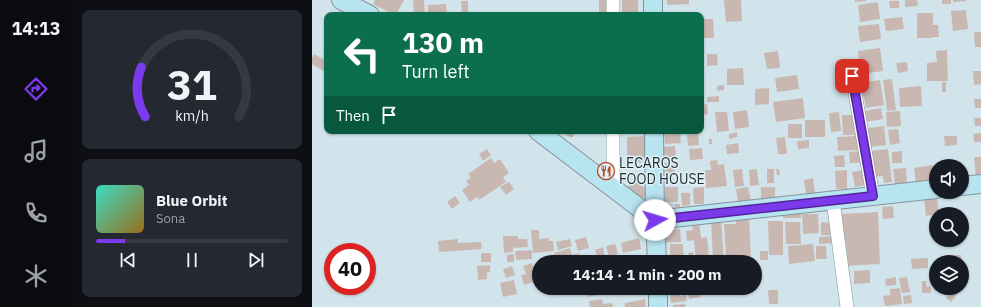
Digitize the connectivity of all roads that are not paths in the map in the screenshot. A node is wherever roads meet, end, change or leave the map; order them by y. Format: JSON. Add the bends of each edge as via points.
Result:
{"nodes":[{"id":1,"x":341,"y":0,"type":"edge"},
{"id":2,"x":613,"y":0,"type":"edge"},
{"id":3,"x":653,"y":0,"type":"edge"},
{"id":4,"x":364,"y":12,"type":"edge"},
{"id":5,"x":613,"y":12,"type":"edge"},
{"id":6,"x":653,"y":12,"type":"edge"},
{"id":7,"x":852,"y":76,"type":"dead end"},
{"id":8,"x":542,"y":134,"type":"edge"},
{"id":9,"x":613,"y":134,"type":"edge"},
{"id":10,"x":654,"y":134,"type":"edge"},
{"id":11,"x":981,"y":184,"type":"edge"},
{"id":12,"x":969,"y":185,"type":"edge"},
{"id":13,"x":612,"y":188,"type":"junction"},
{"id":14,"x":929,"y":190,"type":"edge"},
{"id":15,"x":873,"y":196,"type":"junction"},
{"id":16,"x":833,"y":200,"type":"junction"},
{"id":17,"x":655,"y":220,"type":"junction"},
{"id":18,"x":657,"y":255,"type":"edge"},
{"id":19,"x":658,"y":295,"type":"edge"},
{"id":20,"x":658,"y":307,"type":"edge"},
{"id":21,"x":847,"y":307,"type":"edge"}],
"edges":[{"from":1,"to":4,"type":"street"},
{"from":2,"to":5,"type":"street"},
{"from":3,"to":6,"type":"street"},
{"from":7,"to":15,"type":"street"},
{"from":8,"to":13,"type":"street"},
{"from":9,"to":13,"type":"street"},
{"from":10,"to":17,"type":"street"},
{"from":11,"to":12,"type":"street"},
{"from":13,"to":17,"type":"street"},
{"from":14,"to":15,"type":"street"},
{"from":15,"to":16,"type":"street"},
{"from":16,"to":17,"type":"street"},
{"from":16,"to":21,"type":"street"},
{"from":17,"to":18,"type":"street"},
{"from":19,"to":20,"type":"street"}]}
